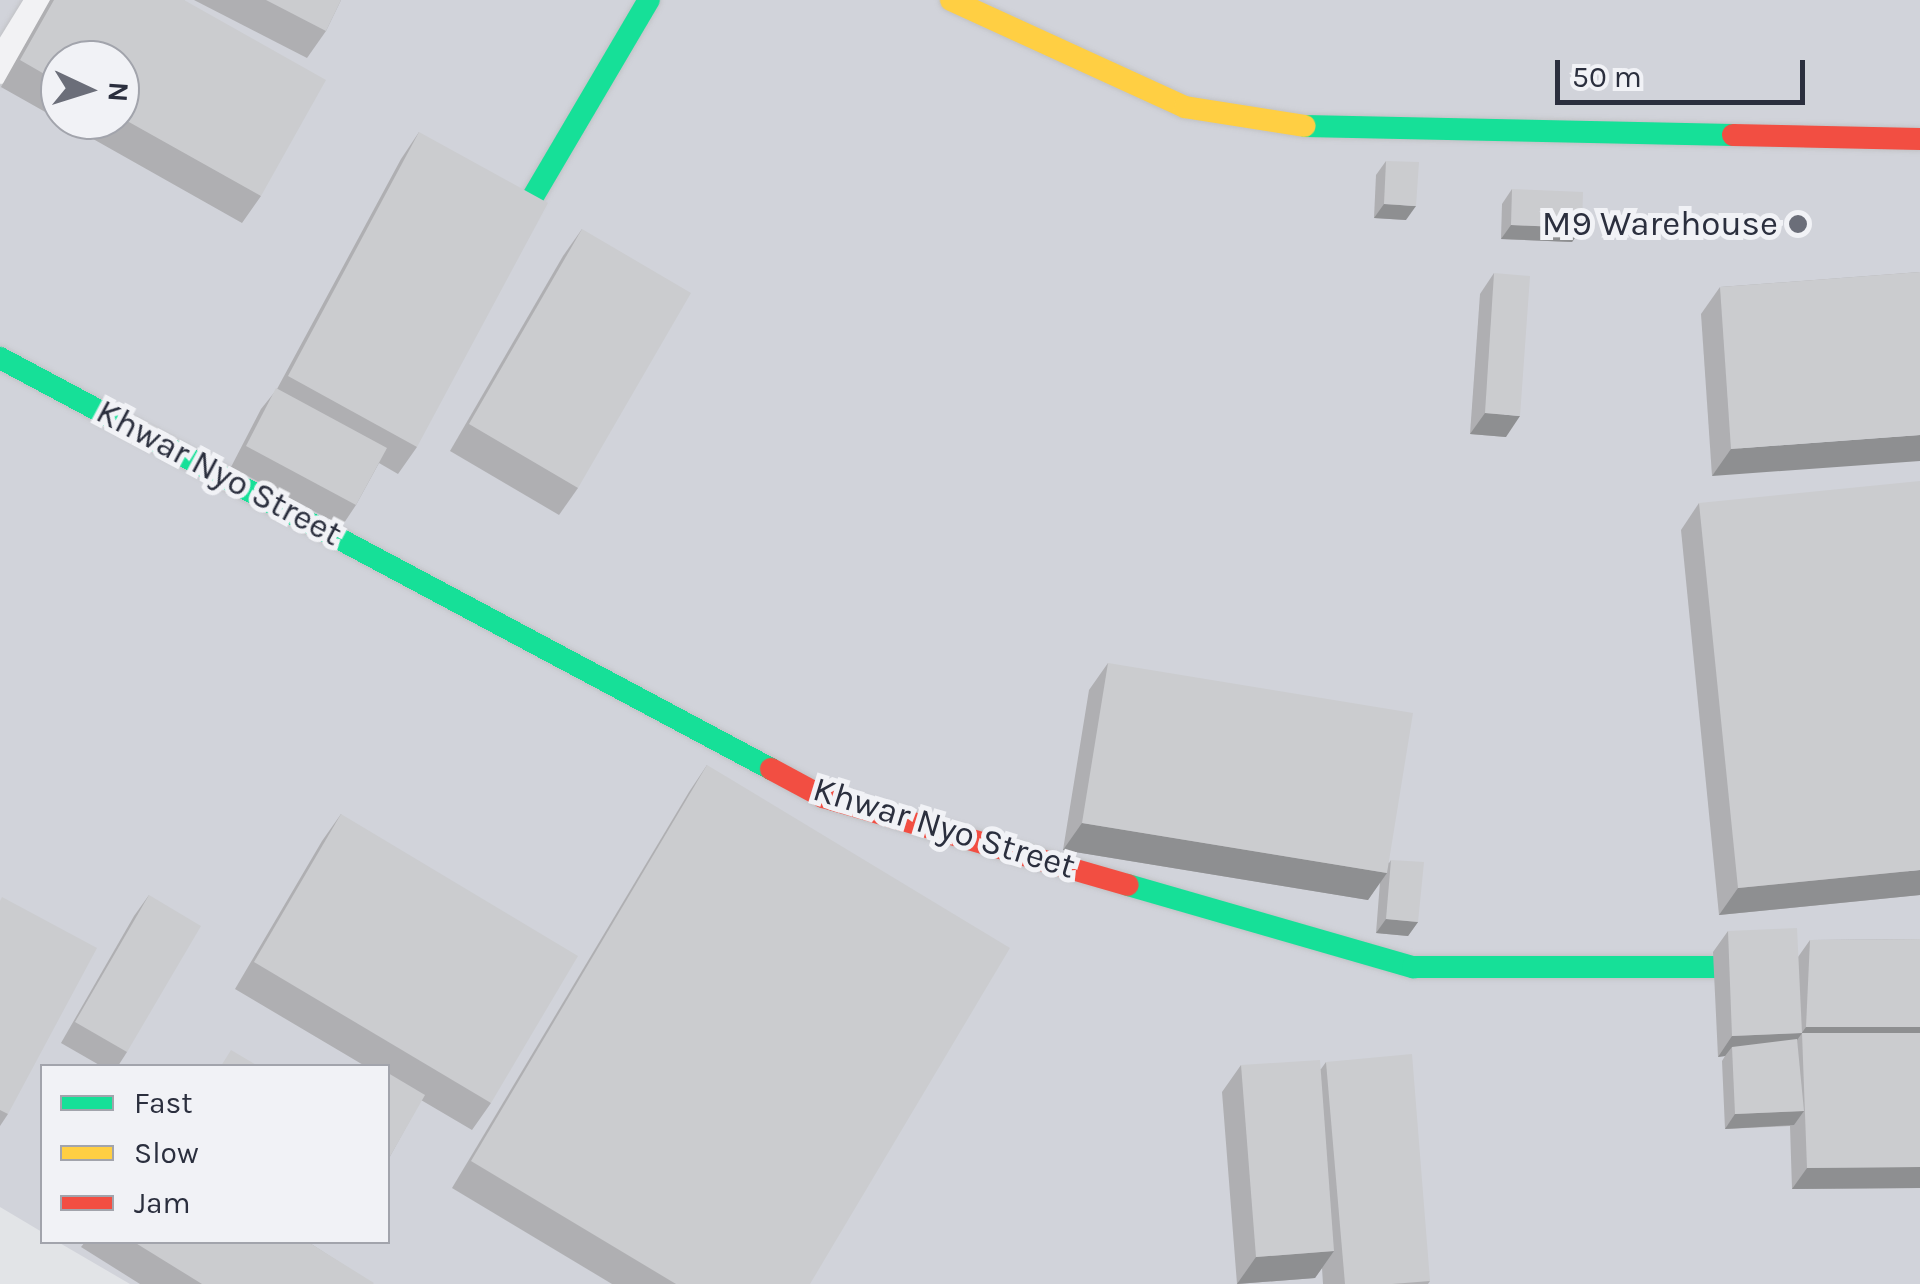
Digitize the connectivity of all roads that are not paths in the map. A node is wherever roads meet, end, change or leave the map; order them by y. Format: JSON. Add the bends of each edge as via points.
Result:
{"nodes":[{"id":1,"x":42,"y":0,"type":"edge"},
{"id":2,"x":650,"y":0,"type":"edge"},
{"id":3,"x":951,"y":0,"type":"edge"},
{"id":4,"x":0,"y":68,"type":"edge"},
{"id":5,"x":1920,"y":139,"type":"edge"},
{"id":6,"x":491,"y":268,"type":"edge"},
{"id":7,"x":0,"y":358,"type":"edge"},
{"id":8,"x":349,"y":512,"type":"edge"},
{"id":9,"x":336,"y":534,"type":"junction"},
{"id":10,"x":1810,"y":966,"type":"edge"}],
"edges":[{"from":1,"to":4,"type":"street"},
{"from":2,"to":6,"type":"street"},
{"from":3,"to":5,"type":"street","via":[[1186,107],[1307,126]]},
{"from":7,"to":9,"type":"street","name":"Khwar Nyo Street"},
{"from":8,"to":9,"type":"street"},
{"from":9,"to":10,"type":"street","name":"Khwar Nyo Street","via":[[823,797],[1413,967]]}]}
